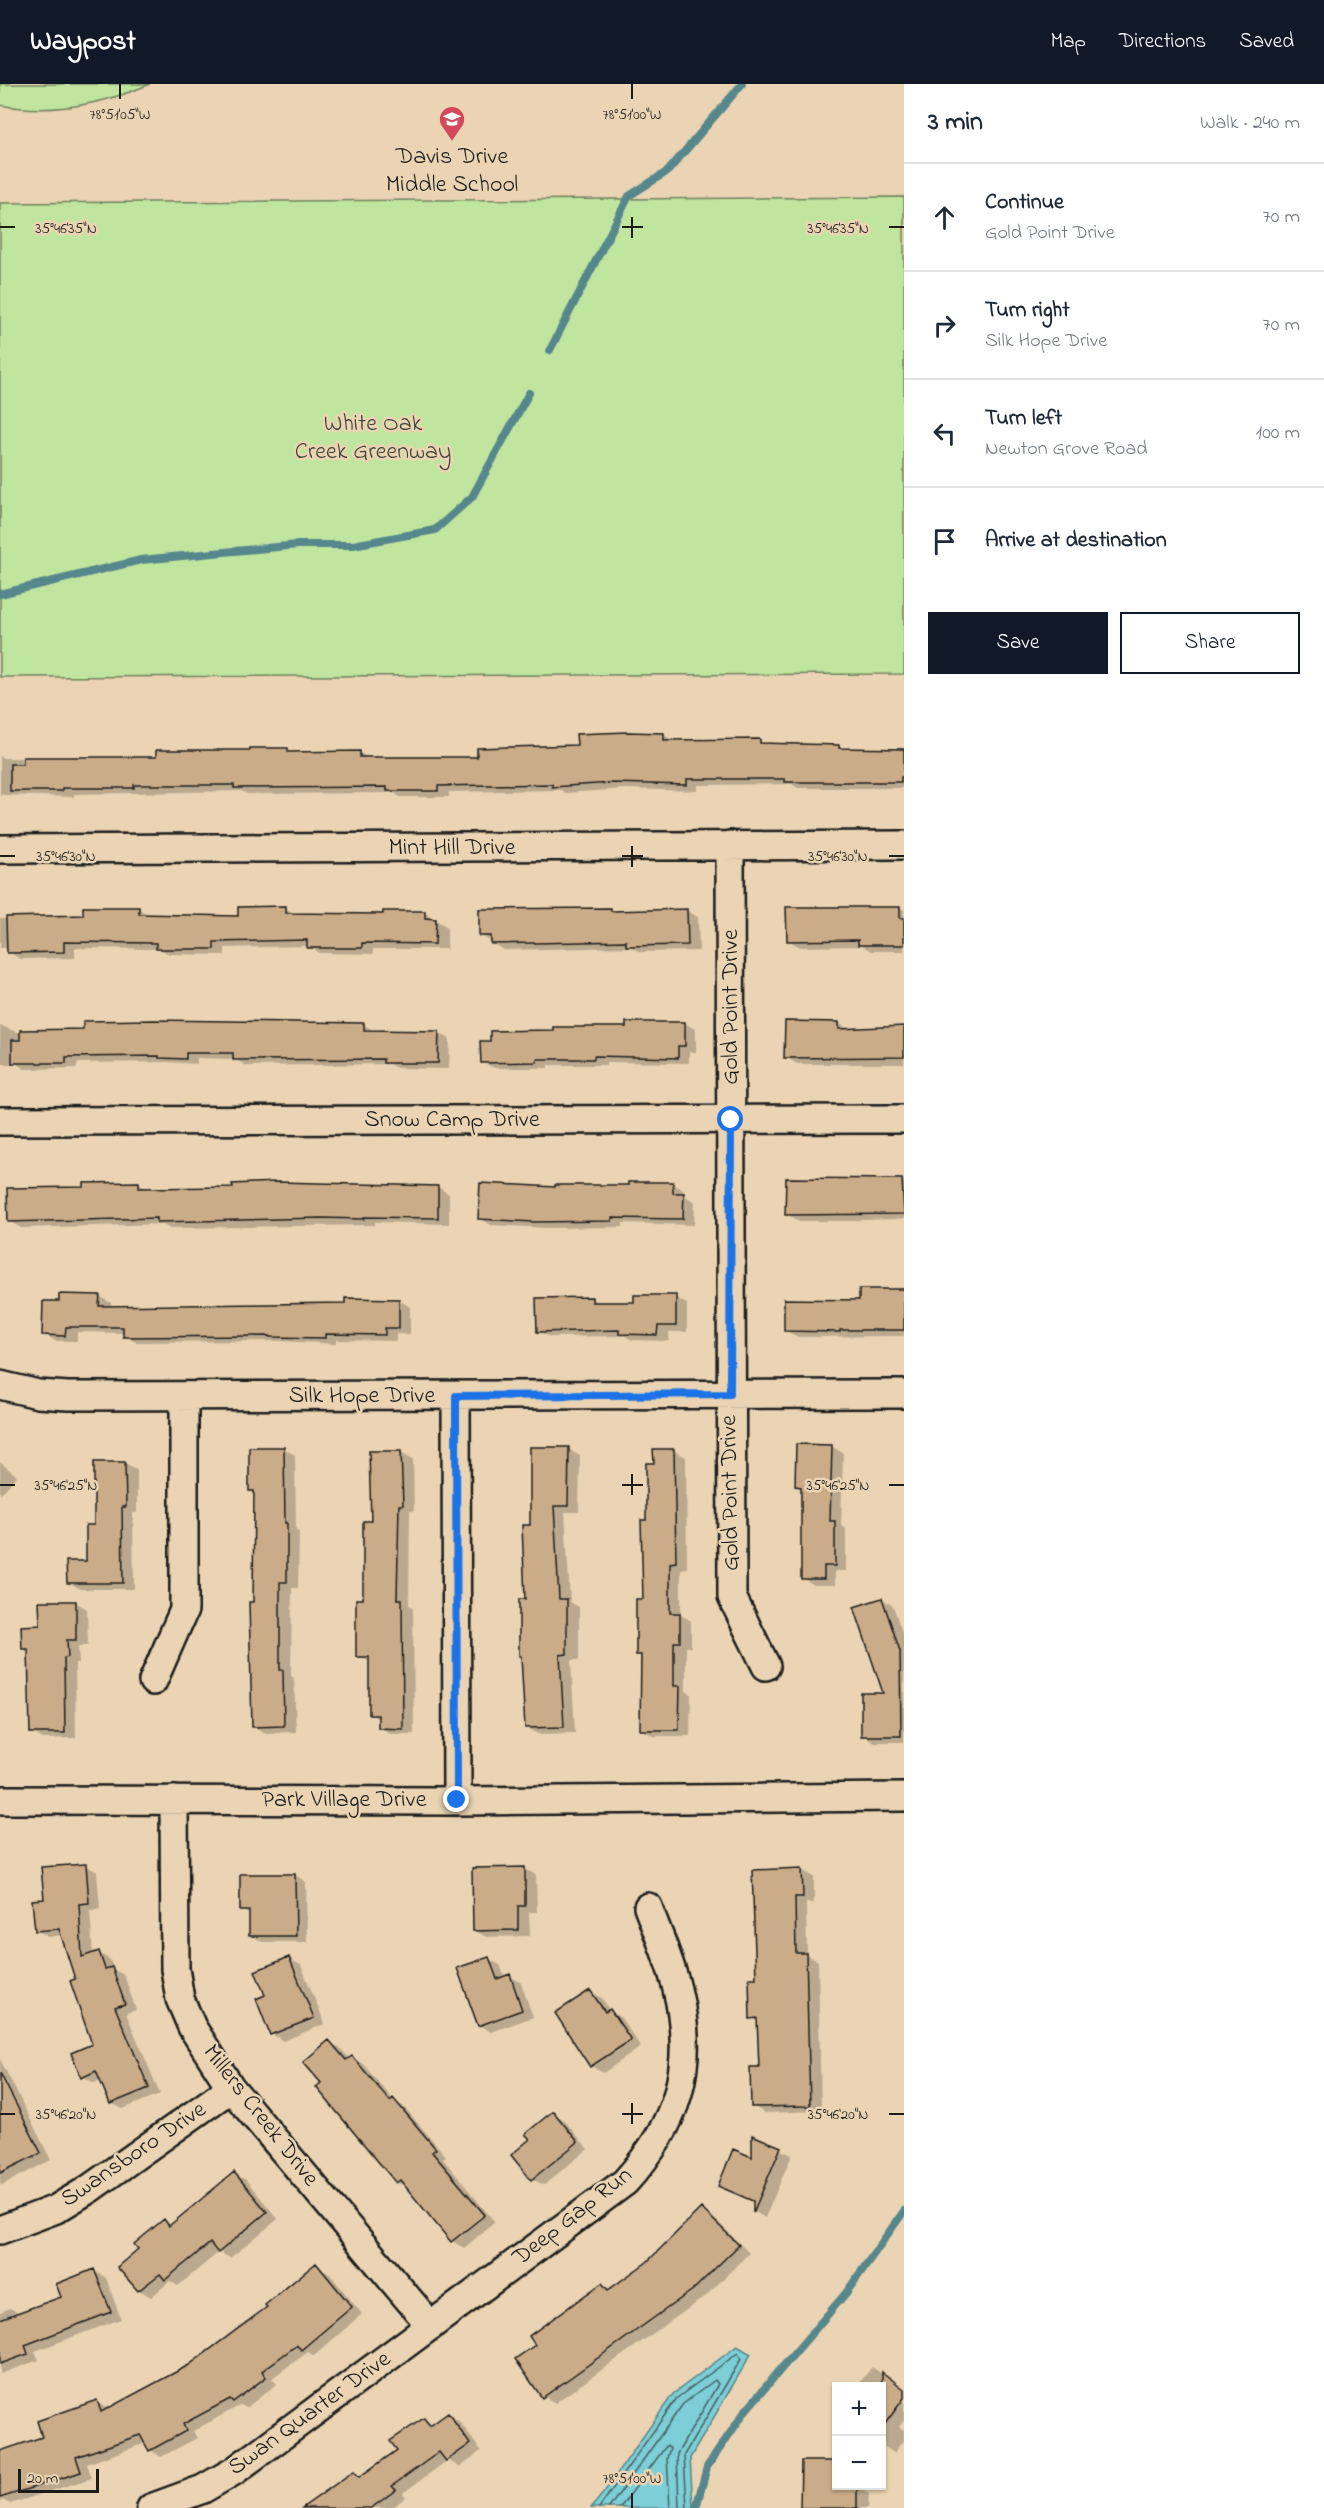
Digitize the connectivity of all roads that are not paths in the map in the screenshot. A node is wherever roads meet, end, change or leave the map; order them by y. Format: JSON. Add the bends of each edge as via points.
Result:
{"nodes":[{"id":1,"x":730,"y":845,"type":"junction"},
{"id":2,"x":904,"y":845,"type":"edge"},
{"id":3,"x":0,"y":849,"type":"edge"},
{"id":4,"x":904,"y":1119,"type":"edge"},
{"id":5,"x":731,"y":1120,"type":"junction"},
{"id":6,"x":0,"y":1121,"type":"edge"},
{"id":7,"x":0,"y":1385,"type":"edge"},
{"id":8,"x":730,"y":1394,"type":"junction"},
{"id":9,"x":904,"y":1394,"type":"edge"},
{"id":10,"x":184,"y":1396,"type":"junction"},
{"id":11,"x":456,"y":1396,"type":"junction"},
{"id":12,"x":766,"y":1666,"type":"dead end"},
{"id":13,"x":153,"y":1681,"type":"dead end"},
{"id":14,"x":904,"y":1797,"type":"edge"},
{"id":15,"x":0,"y":1800,"type":"edge"},
{"id":16,"x":174,"y":1800,"type":"junction"},
{"id":17,"x":457,"y":1800,"type":"junction"},
{"id":18,"x":648,"y":1907,"type":"dead end"},
{"id":19,"x":231,"y":2088,"type":"junction"},
{"id":20,"x":0,"y":2230,"type":"edge"},
{"id":21,"x":431,"y":2326,"type":"junction"},
{"id":22,"x":151,"y":2508,"type":"edge"}],
"edges":[{"from":1,"to":2,"type":"street","name":"Mint Hill Drive"},
{"from":1,"to":3,"type":"street","name":"Mint Hill Drive"},
{"from":1,"to":5,"type":"street","name":"Gold Point Drive"},
{"from":4,"to":5,"type":"street","name":"Snow Camp Drive"},
{"from":5,"to":6,"type":"street","name":"Snow Camp Drive"},
{"from":5,"to":8,"type":"street","name":"Gold Point Drive"},
{"from":7,"to":10,"type":"street","name":"Silk Hope Drive","via":[[68,1396]]},
{"from":8,"to":9,"type":"street","name":"Silk Hope Drive"},
{"from":8,"to":11,"type":"street","name":"Silk Hope Drive"},
{"from":8,"to":12,"type":"street","name":"Gold Point Drive","via":[[732,1597]]},
{"from":10,"to":11,"type":"street","name":"Silk Hope Drive"},
{"from":10,"to":13,"type":"street","via":[[184,1610]]},
{"from":11,"to":17,"type":"street"},
{"from":14,"to":17,"type":"street","name":"Park Village Drive"},
{"from":15,"to":16,"type":"street","name":"Park Village Drive"},
{"from":16,"to":17,"type":"street","name":"Park Village Drive"},
{"from":16,"to":19,"type":"street","name":"Millers Creek Drive","via":[[175,1969],[180,1999],[192,2027]]},
{"from":18,"to":21,"type":"street","name":"Deep Gap Run","via":[[677,1988],[684,2029],[684,2072],[663,2133],[625,2182]]},
{"from":19,"to":20,"type":"street","name":"Swansboro Drive","via":[[89,2189],[56,2209]]},
{"from":19,"to":21,"type":"street","name":"Millers Creek Drive"},
{"from":21,"to":22,"type":"street","name":"Swan Quarter Drive","via":[[234,2471],[203,2489]]}]}
